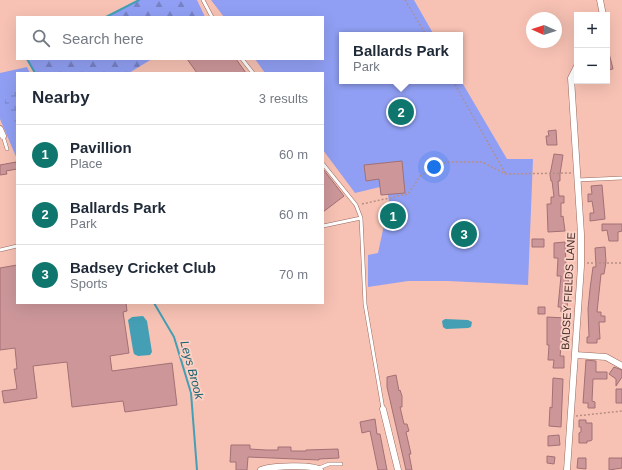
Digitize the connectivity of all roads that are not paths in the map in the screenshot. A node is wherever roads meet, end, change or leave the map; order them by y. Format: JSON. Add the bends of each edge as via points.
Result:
{"nodes":[{"id":1,"x":203,"y":0,"type":"edge"},
{"id":2,"x":600,"y":0,"type":"edge"},
{"id":3,"x":602,"y":12,"type":"edge"},
{"id":4,"x":211,"y":16,"type":"edge"},
{"id":5,"x":243,"y":60,"type":"edge"},
{"id":6,"x":251,"y":72,"type":"edge"},
{"id":7,"x":574,"y":72,"type":"edge"},
{"id":8,"x":0,"y":129,"type":"edge"},
{"id":9,"x":3,"y":136,"type":"joint"},
{"id":10,"x":7,"y":149,"type":"dead end"},
{"id":11,"x":324,"y":165,"type":"edge"},
{"id":12,"x":622,"y":178,"type":"edge"},
{"id":13,"x":577,"y":180,"type":"junction"},
{"id":14,"x":361,"y":218,"type":"junction"},
{"id":15,"x":324,"y":226,"type":"edge"},
{"id":16,"x":16,"y":246,"type":"edge"},
{"id":17,"x":0,"y":250,"type":"edge"},
{"id":18,"x":575,"y":355,"type":"junction"},
{"id":19,"x":622,"y":366,"type":"edge"},
{"id":20,"x":383,"y":409,"type":"joint"},
{"id":21,"x":341,"y":464,"type":"dead end"},
{"id":22,"x":320,"y":469,"type":"edge"},
{"id":23,"x":261,"y":470,"type":"edge"},
{"id":24,"x":398,"y":470,"type":"edge"},
{"id":25,"x":567,"y":470,"type":"edge"}],
"edges":[{"from":1,"to":4,"type":"lane"},
{"from":2,"to":3,"type":"street"},
{"from":5,"to":6,"type":"lane"},
{"from":7,"to":13,"type":"street","name":"BADSEY FIELDS LANE","via":[[571,78]]},
{"from":8,"to":9,"type":"street"},
{"from":9,"to":10,"type":"lane"},
{"from":11,"to":14,"type":"lane","via":[[356,205]]},
{"from":12,"to":13,"type":"lane"},
{"from":13,"to":18,"type":"street","name":"BADSEY FIELDS LANE","via":[[581,263]]},
{"from":14,"to":15,"type":"lane"},
{"from":14,"to":20,"type":"lane","via":[[366,304]]},
{"from":16,"to":17,"type":"lane"},
{"from":18,"to":19,"type":"street","via":[[606,357]]},
{"from":18,"to":25,"type":"street","name":"BADSEY FIELDS LANE"},
{"from":20,"to":24,"type":"street"},
{"from":21,"to":22,"type":"lane","via":[[329,464]]},
{"from":22,"to":23,"type":"street","via":[[284,466]]}]}
